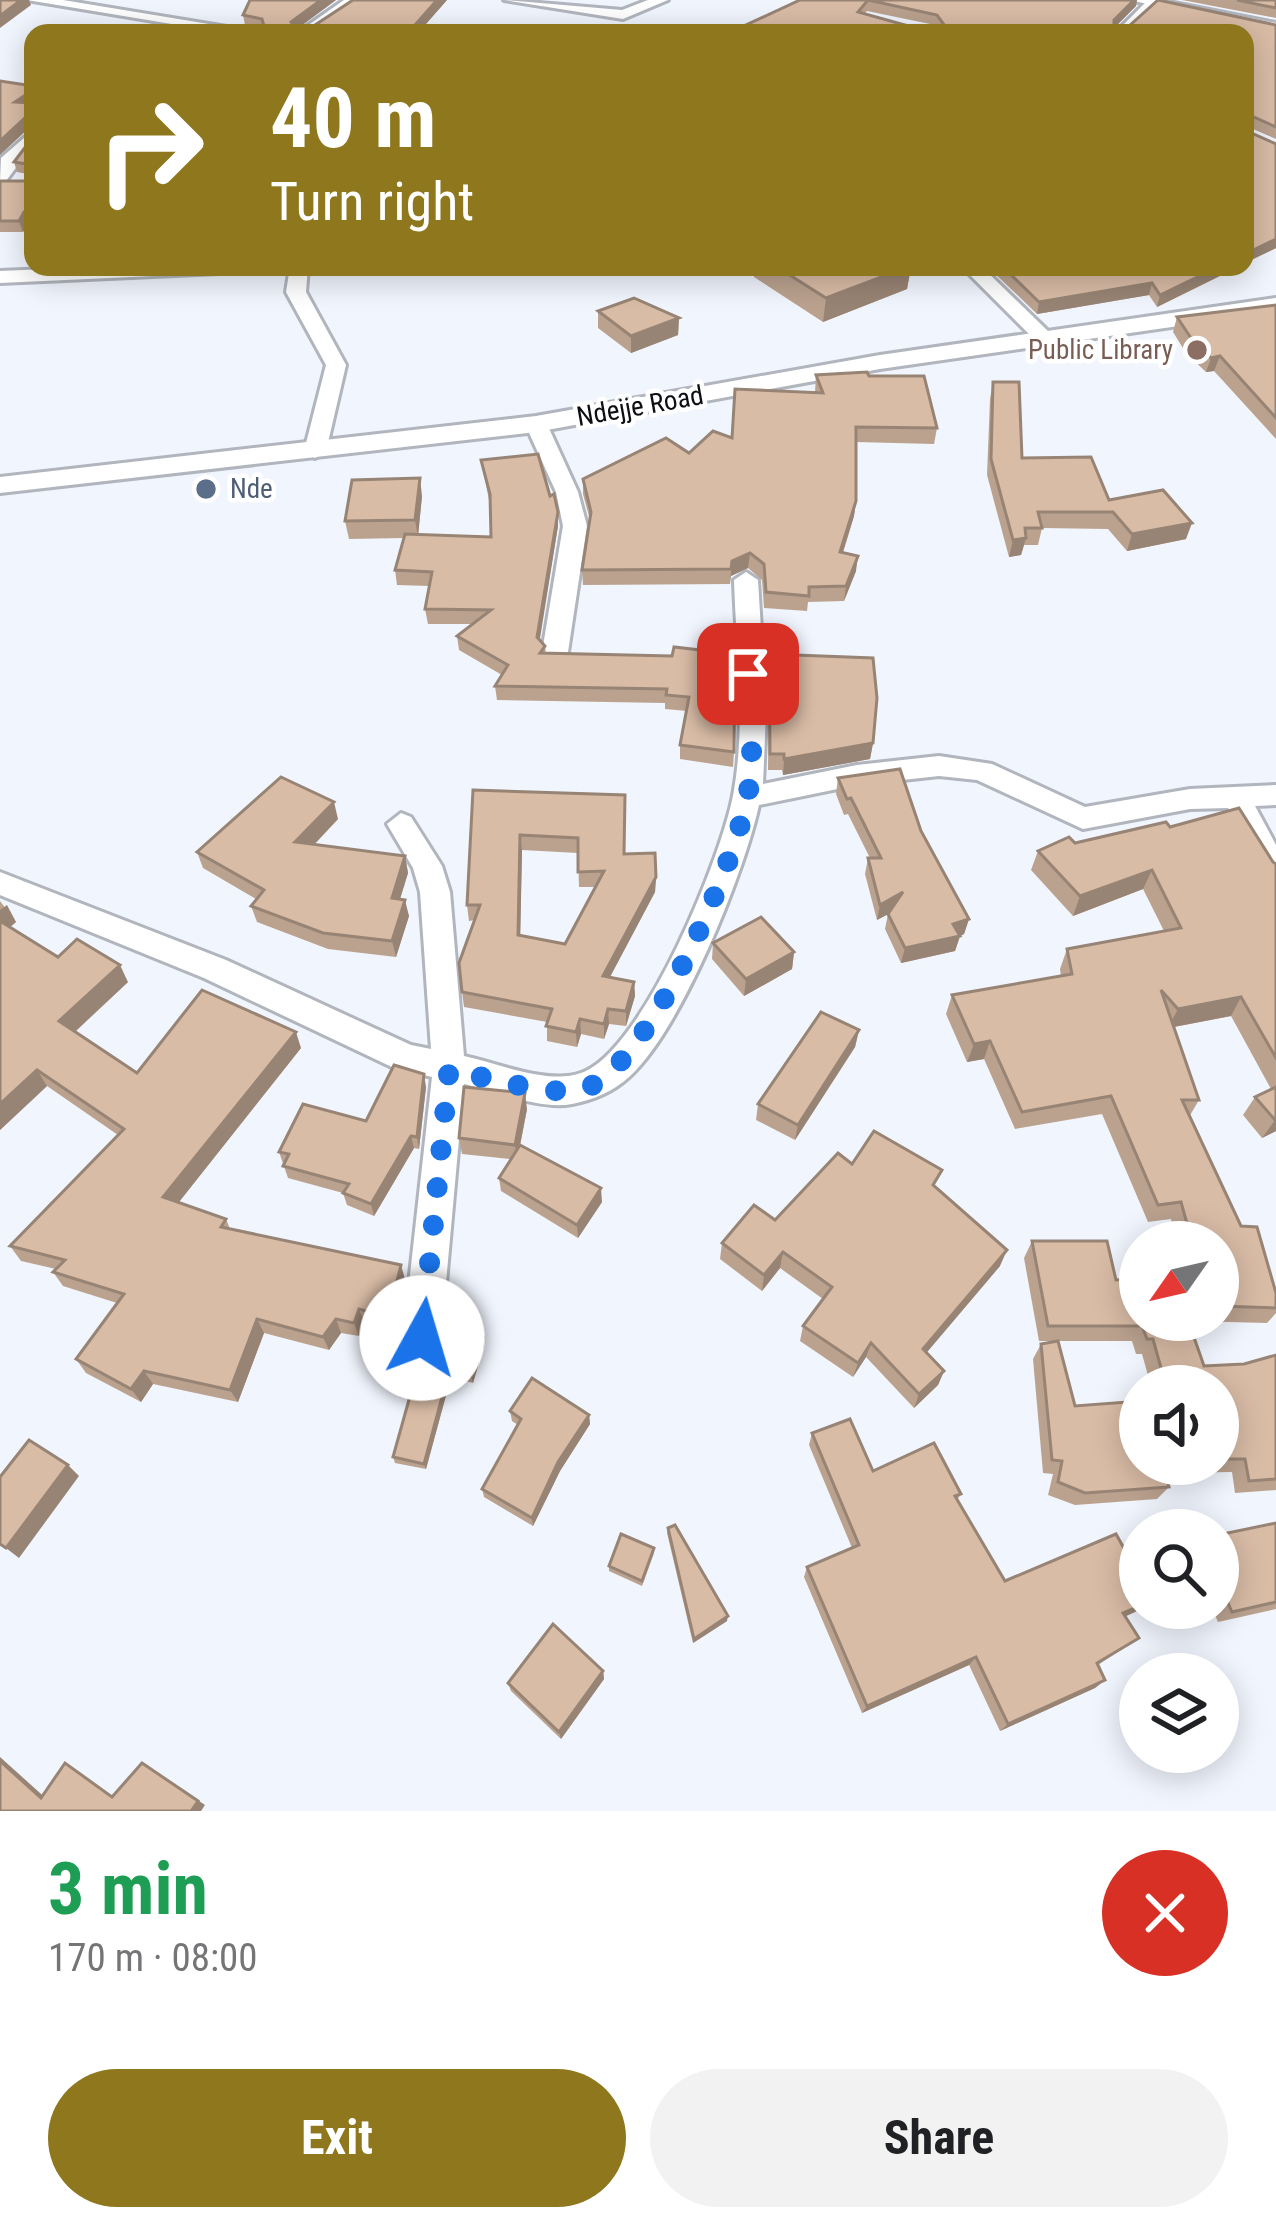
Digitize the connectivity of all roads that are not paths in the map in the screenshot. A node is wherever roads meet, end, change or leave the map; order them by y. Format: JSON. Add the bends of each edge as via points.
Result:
{"nodes":[{"id":1,"x":34,"y":0,"type":"edge"},
{"id":2,"x":354,"y":0,"type":"edge"},
{"id":3,"x":511,"y":0,"type":"edge"},
{"id":4,"x":661,"y":0,"type":"edge"},
{"id":5,"x":1143,"y":1,"type":"edge"},
{"id":6,"x":195,"y":24,"type":"edge"},
{"id":7,"x":318,"y":24,"type":"edge"},
{"id":8,"x":1276,"y":27,"type":"edge"},
{"id":9,"x":24,"y":144,"type":"edge"},
{"id":10,"x":3,"y":180,"type":"edge"},
{"id":11,"x":298,"y":276,"type":"edge"},
{"id":12,"x":979,"y":276,"type":"edge"},
{"id":13,"x":1276,"y":305,"type":"edge"},
{"id":14,"x":1044,"y":338,"type":"junction"},
{"id":15,"x":536,"y":424,"type":"junction"},
{"id":16,"x":315,"y":451,"type":"junction"},
{"id":17,"x":0,"y":484,"type":"edge"},
{"id":18,"x":746,"y":580,"type":"dead end"},
{"id":19,"x":555,"y":652,"type":"edge"},
{"id":20,"x":1235,"y":794,"type":"junction"},
{"id":21,"x":1276,"y":795,"type":"edge"},
{"id":22,"x":748,"y":797,"type":"junction"},
{"id":23,"x":401,"y":824,"type":"dead end"},
{"id":24,"x":1276,"y":872,"type":"edge"},
{"id":25,"x":0,"y":883,"type":"edge"},
{"id":26,"x":449,"y":1070,"type":"junction"},
{"id":27,"x":422,"y":1338,"type":"dead end"}],
"edges":[{"from":1,"to":6,"type":"street"},
{"from":2,"to":7,"type":"street"},
{"from":3,"to":4,"type":"street","via":[[626,15]]},
{"from":5,"to":8,"type":"street"},
{"from":9,"to":10,"type":"street"},
{"from":11,"to":16,"type":"street","via":[[296,292],[336,365]]},
{"from":12,"to":14,"type":"street"},
{"from":13,"to":14,"type":"street","name":"Ndejje Road"},
{"from":14,"to":15,"type":"street","name":"Ndejje Road"},
{"from":15,"to":16,"type":"street","name":"Ndejje Road"},
{"from":15,"to":19,"type":"street","via":[[575,526]]},
{"from":16,"to":17,"type":"street","name":"Ndejje Road"},
{"from":18,"to":22,"type":"street"},
{"from":20,"to":21,"type":"street"},
{"from":20,"to":22,"type":"street","via":[[1083,818],[982,771],[939,766]]},
{"from":20,"to":24,"type":"street"},
{"from":22,"to":26,"type":"street","via":[[720,879],[651,1025],[608,1076],[562,1091]]},
{"from":23,"to":26,"type":"street","via":[[435,892]]},
{"from":25,"to":26,"type":"street"},
{"from":26,"to":27,"type":"street"}]}
